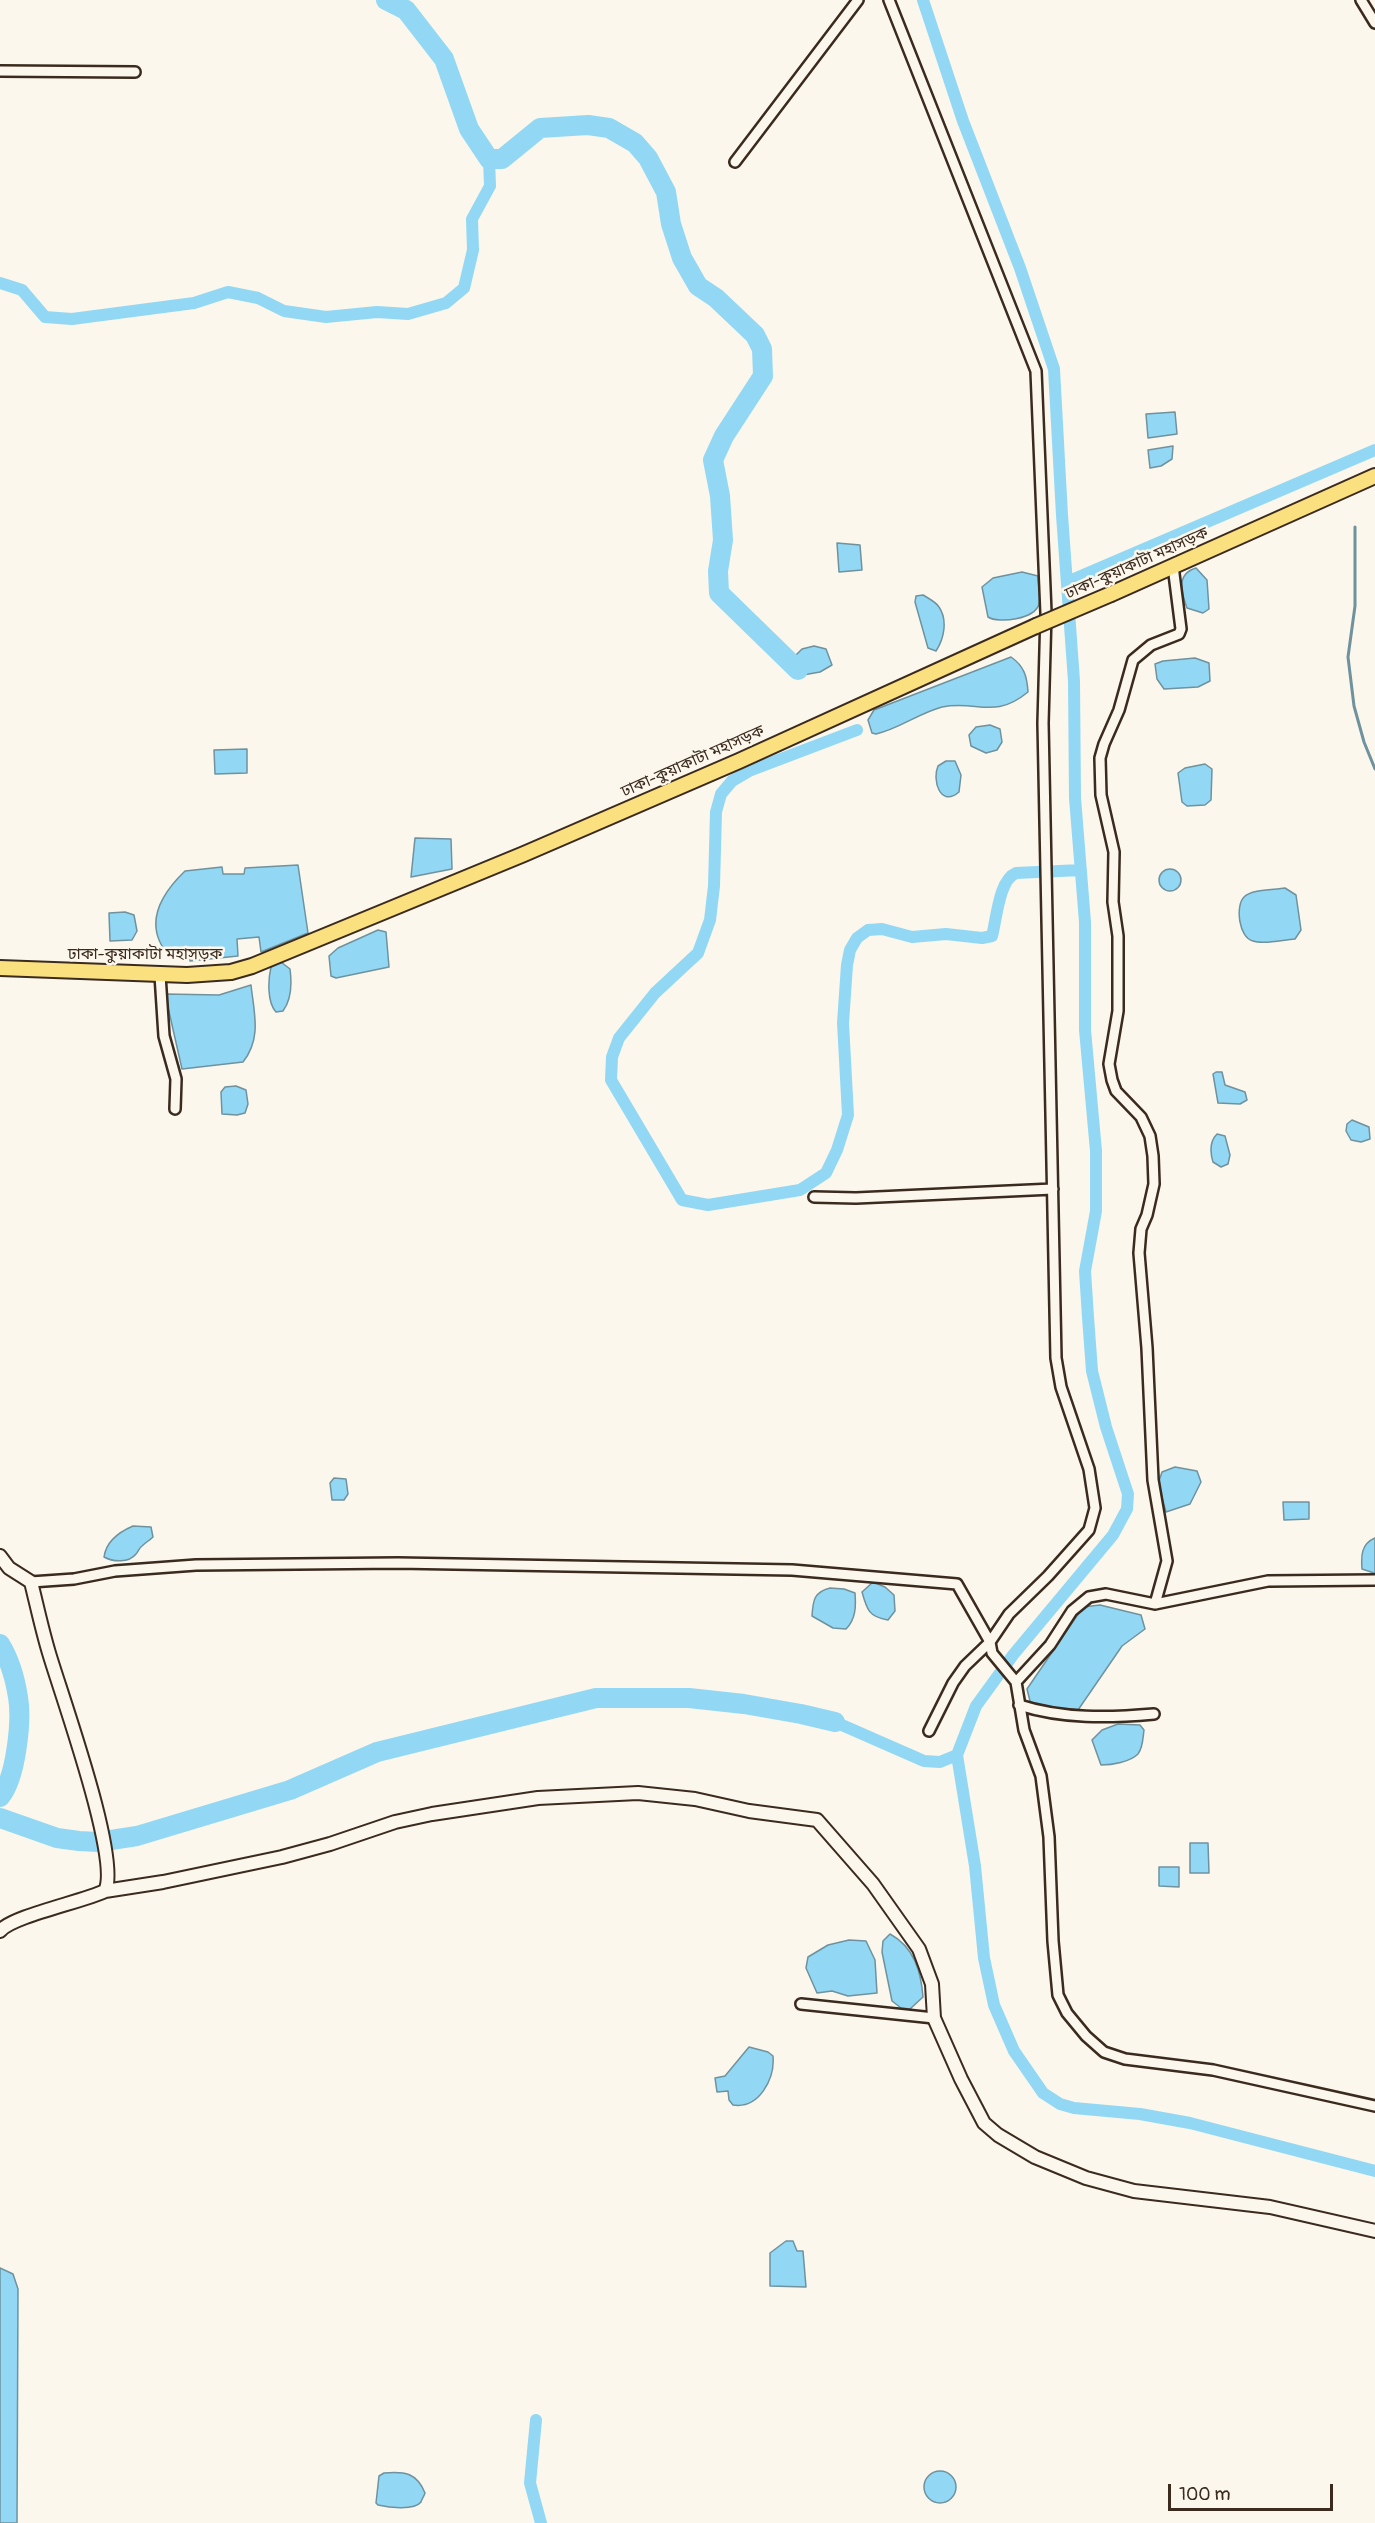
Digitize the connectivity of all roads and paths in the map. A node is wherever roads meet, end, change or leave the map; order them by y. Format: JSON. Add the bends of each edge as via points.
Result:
{"nodes":[{"id":1,"x":858,"y":0,"type":"edge"},
{"id":2,"x":889,"y":0,"type":"edge"},
{"id":3,"x":1361,"y":0,"type":"edge"},
{"id":4,"x":1375,"y":23,"type":"edge"},
{"id":5,"x":0,"y":72,"type":"edge"},
{"id":6,"x":135,"y":72,"type":"dead end"},
{"id":7,"x":735,"y":162,"type":"dead end"},
{"id":8,"x":1375,"y":476,"type":"edge"},
{"id":9,"x":1173,"y":566,"type":"junction"},
{"id":10,"x":0,"y":968,"type":"edge"},
{"id":11,"x":160,"y":975,"type":"junction"},
{"id":12,"x":175,"y":1109,"type":"dead end"},
{"id":13,"x":1053,"y":1189,"type":"junction"},
{"id":14,"x":814,"y":1197,"type":"dead end"},
{"id":15,"x":0,"y":1556,"type":"edge"},
{"id":16,"x":1375,"y":1580,"type":"edge"},
{"id":17,"x":31,"y":1582,"type":"junction"},
{"id":18,"x":1155,"y":1604,"type":"junction"},
{"id":19,"x":990,"y":1642,"type":"junction"},
{"id":20,"x":1016,"y":1682,"type":"junction"},
{"id":21,"x":1019,"y":1705,"type":"junction"},
{"id":22,"x":1154,"y":1714,"type":"dead end"},
{"id":23,"x":929,"y":1731,"type":"dead end"},
{"id":24,"x":105,"y":1891,"type":"junction"},
{"id":25,"x":0,"y":1930,"type":"edge"},
{"id":26,"x":801,"y":2004,"type":"dead end"},
{"id":27,"x":934,"y":2018,"type":"junction"},
{"id":28,"x":1375,"y":2106,"type":"edge"},
{"id":29,"x":1375,"y":2231,"type":"edge"}],
"edges":[{"from":1,"to":7,"type":"street"},
{"from":2,"to":13,"type":"street","via":[[1036,371],[1046,613],[1042,723]]},
{"from":3,"to":4,"type":"street"},
{"from":5,"to":6,"type":"street"},
{"from":8,"to":9,"type":"main road","name":"ঢাকা-কুয়াকাটা মহাসড়ক"},
{"from":9,"to":11,"type":"main road","name":"ঢাকা-কুয়াকাটা মহাসড়ক","bridge":true,"via":[[524,854],[252,966],[207,975]]},
{"from":9,"to":18,"type":"street","via":[[1181,629],[1179,634],[1151,645],[1133,660],[1100,758],[1101,795],[1114,852],[1113,902],[1118,936],[1118,1011],[1109,1064],[1116,1091],[1141,1117],[1150,1136],[1153,1156],[1154,1184],[1141,1228],[1139,1253],[1148,1348],[1153,1480],[1167,1561]]},
{"from":10,"to":11,"type":"main road","name":"ঢাকা-কুয়াকাটা মহাসড়ক"},
{"from":11,"to":12,"type":"street","via":[[164,1036],[176,1079]]},
{"from":13,"to":14,"type":"street"},
{"from":13,"to":19,"type":"street","via":[[1056,1358],[1061,1387],[1089,1469],[1095,1508],[1089,1530],[1009,1614]]},
{"from":15,"to":17,"type":"street","via":[[9,1568]]},
{"from":16,"to":18,"type":"street","via":[[1268,1581]]},
{"from":17,"to":19,"type":"street","via":[[115,1571],[263,1563],[792,1570],[957,1584]]},
{"from":17,"to":24,"type":"street","via":[[99,1814],[109,1879]]},
{"from":18,"to":20,"type":"street","via":[[1106,1594],[1089,1597],[1072,1611],[1050,1645]]},
{"from":19,"to":20,"type":"street","via":[[992,1653]]},
{"from":19,"to":23,"type":"street","via":[[953,1683]]},
{"from":20,"to":21,"type":"street"},
{"from":21,"to":22,"type":"street","via":[[1081,1717]]},
{"from":21,"to":28,"type":"street","via":[[1041,1776],[1049,1837],[1058,1995],[1086,2036],[1104,2052],[1125,2059],[1213,2070]]},
{"from":24,"to":25,"type":"street","via":[[13,1921]]},
{"from":24,"to":27,"type":"street","via":[[282,1857],[432,1814],[538,1798],[638,1793],[695,1799],[817,1820],[873,1884],[919,1949],[932,1984]]},
{"from":26,"to":27,"type":"street"},
{"from":27,"to":29,"type":"street","via":[[984,2123],[1035,2157],[1086,2178],[1134,2191],[1270,2207]]}]}
